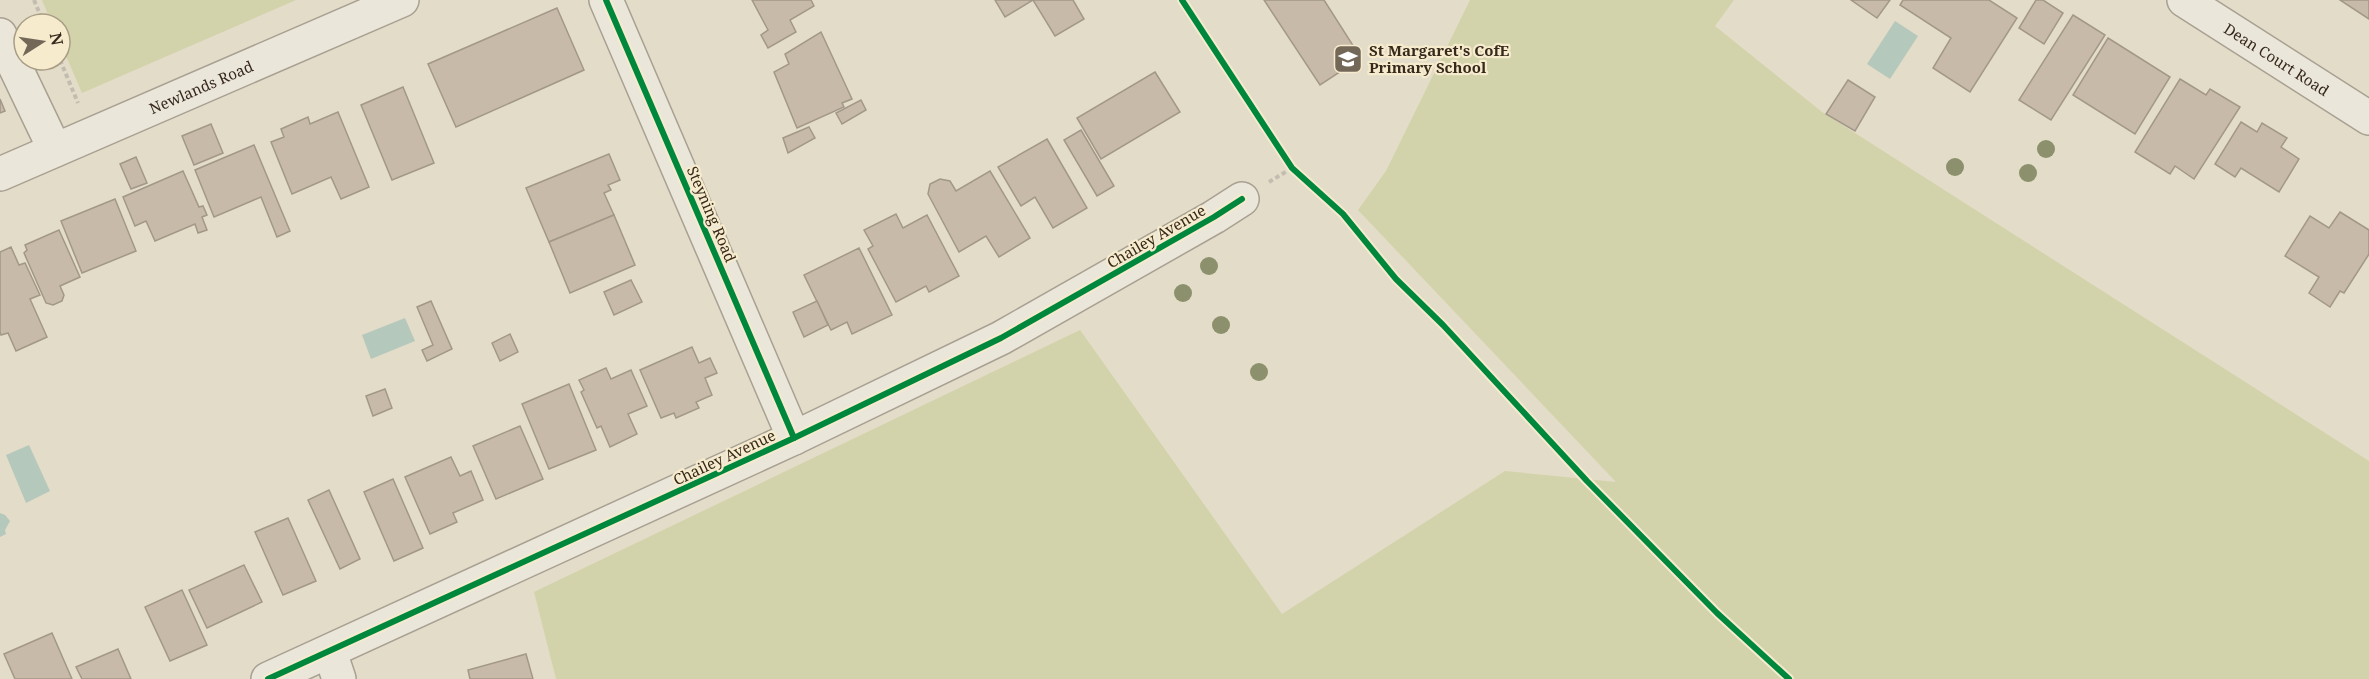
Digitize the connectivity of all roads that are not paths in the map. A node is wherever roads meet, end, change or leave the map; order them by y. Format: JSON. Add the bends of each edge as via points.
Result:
{"nodes":[{"id":1,"x":402,"y":0,"type":"edge"},
{"id":2,"x":606,"y":0,"type":"edge"},
{"id":3,"x":2184,"y":0,"type":"edge"},
{"id":4,"x":0,"y":35,"type":"edge"},
{"id":5,"x":2369,"y":118,"type":"edge"},
{"id":6,"x":55,"y":150,"type":"junction"},
{"id":7,"x":0,"y":174,"type":"edge"},
{"id":8,"x":1242,"y":199,"type":"dead end"},
{"id":9,"x":794,"y":438,"type":"junction"},
{"id":10,"x":334,"y":665,"type":"edge"},
{"id":11,"x":268,"y":679,"type":"edge"}],
"edges":[{"from":1,"to":6,"type":"street","name":"Newlands Road"},
{"from":2,"to":9,"type":"street","name":"Steyning Road"},
{"from":3,"to":5,"type":"street","name":"Dean Court Road"},
{"from":4,"to":6,"type":"street"},
{"from":6,"to":7,"type":"street","name":"Newlands Road"},
{"from":8,"to":9,"type":"street","name":"Chailey Avenue","via":[[1001,338]]},
{"from":9,"to":10,"type":"street","name":"Chailey Avenue"},
{"from":10,"to":11,"type":"street","name":"Chailey Avenue"}]}
